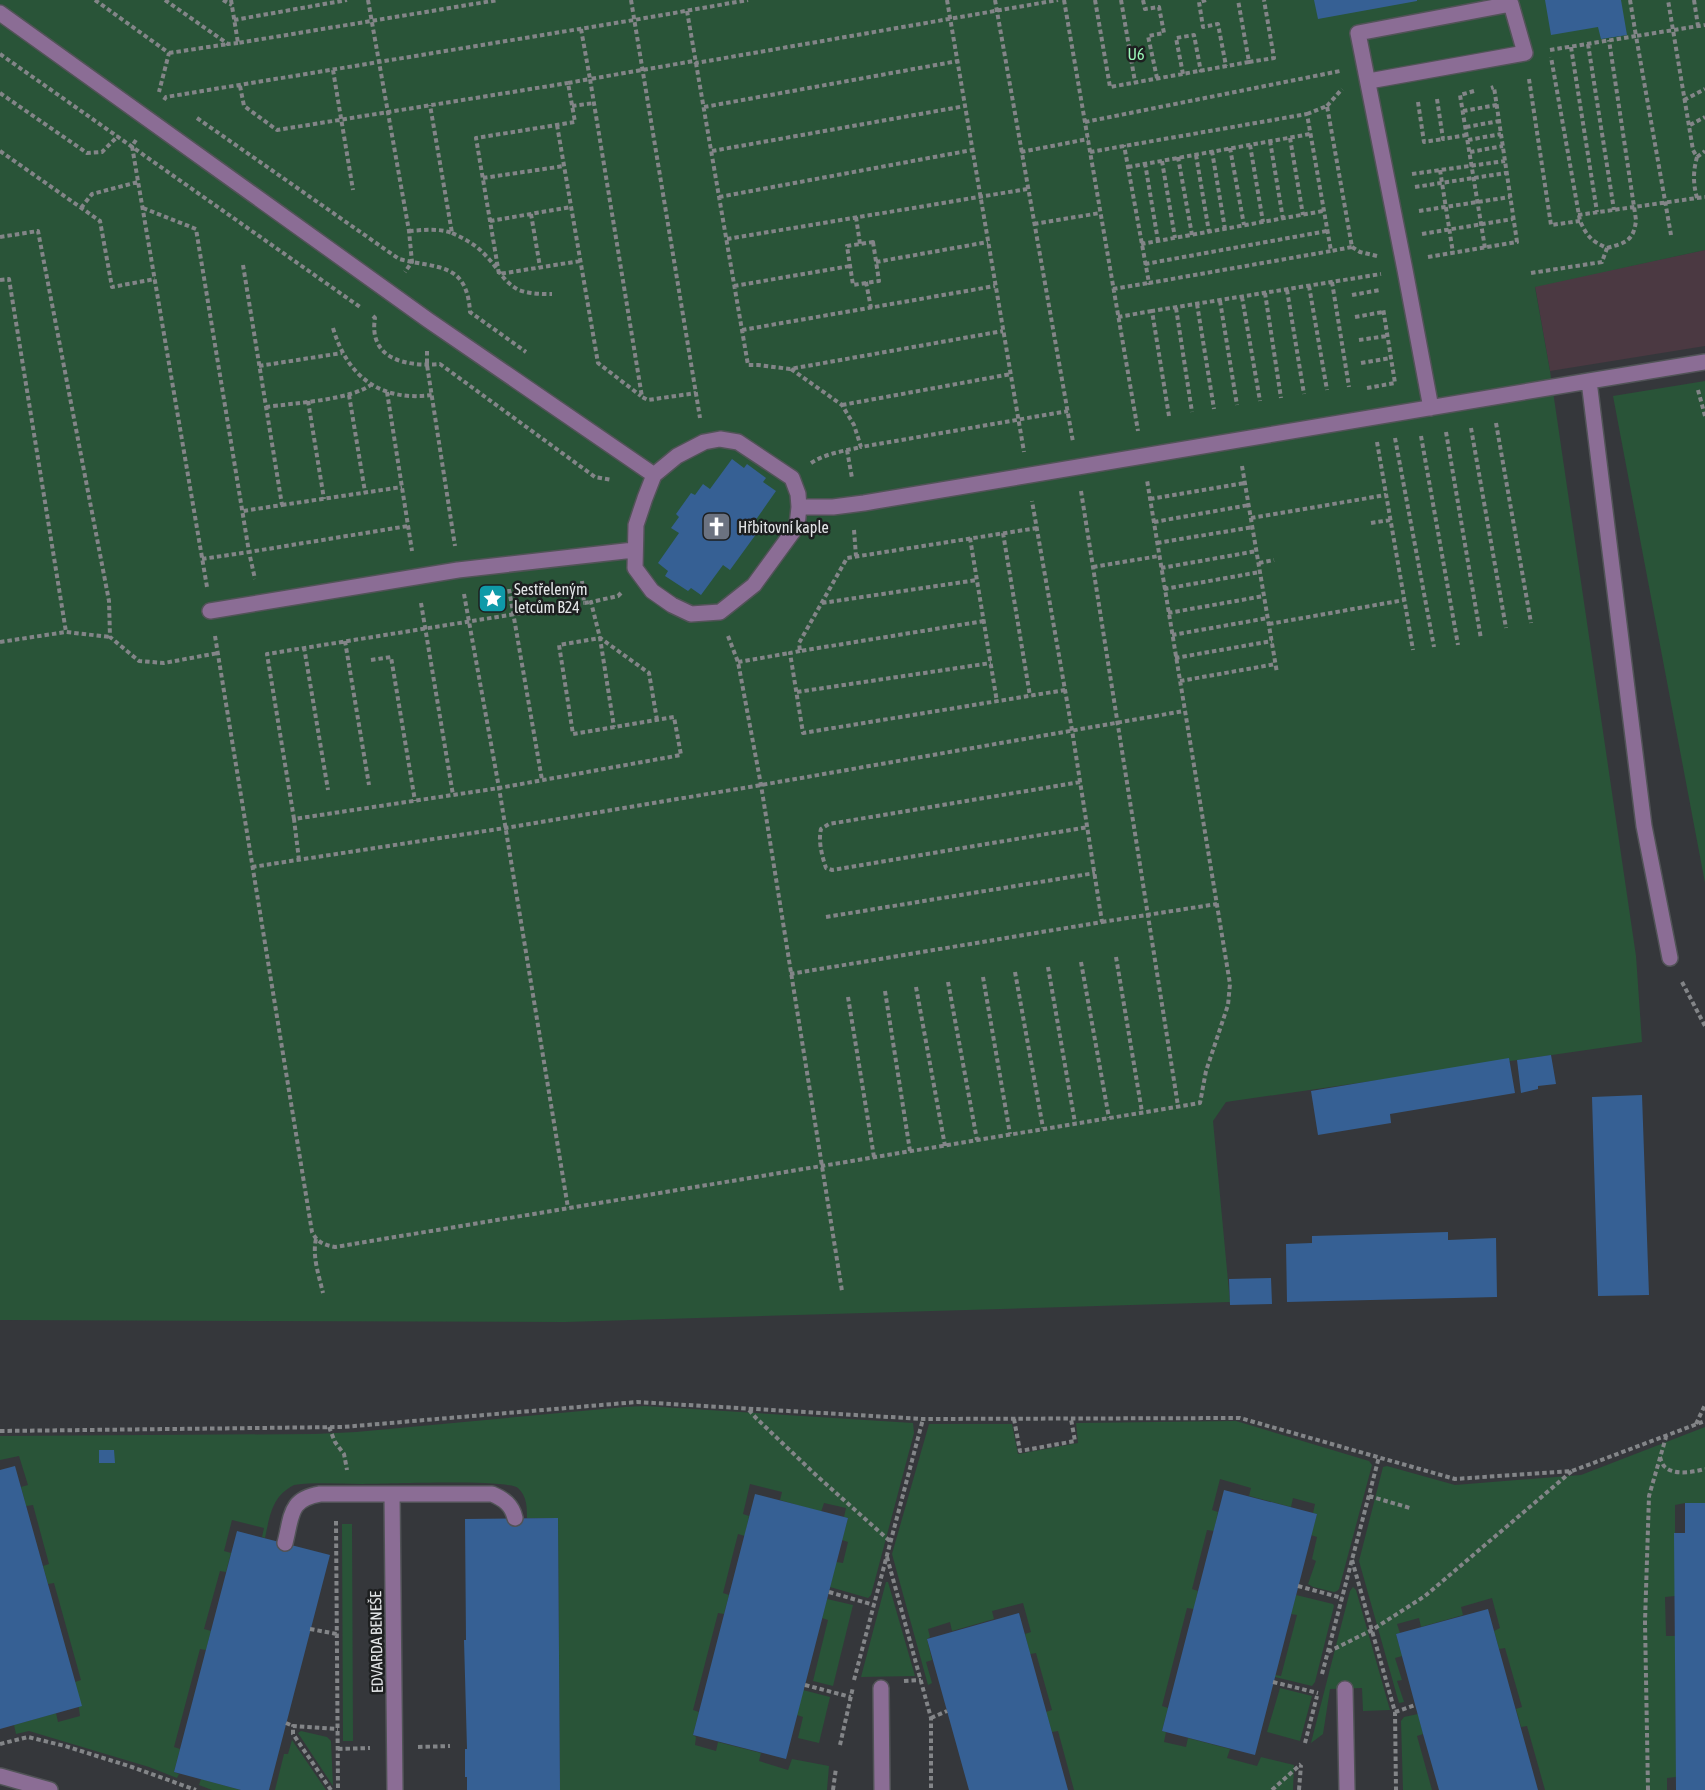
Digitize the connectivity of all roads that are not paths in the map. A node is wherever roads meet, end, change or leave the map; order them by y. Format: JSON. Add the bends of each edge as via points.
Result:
{"nodes":[{"id":1,"x":0,"y":13,"type":"edge"},
{"id":2,"x":1369,"y":81,"type":"junction"},
{"id":3,"x":1705,"y":362,"type":"edge"},
{"id":4,"x":1589,"y":381,"type":"junction"},
{"id":5,"x":1430,"y":408,"type":"junction"},
{"id":6,"x":654,"y":475,"type":"junction"},
{"id":7,"x":799,"y":507,"type":"junction"},
{"id":8,"x":634,"y":550,"type":"junction"},
{"id":9,"x":210,"y":612,"type":"road end"},
{"id":10,"x":1670,"y":958,"type":"road end"},
{"id":11,"x":392,"y":1494,"type":"junction"},
{"id":12,"x":515,"y":1518,"type":"dead end"},
{"id":13,"x":285,"y":1543,"type":"dead end"},
{"id":14,"x":881,"y":1688,"type":"dead end"},
{"id":15,"x":1345,"y":1689,"type":"dead end"},
{"id":16,"x":0,"y":1776,"type":"edge"},
{"id":17,"x":50,"y":1790,"type":"edge"},
{"id":18,"x":395,"y":1790,"type":"edge"},
{"id":19,"x":882,"y":1790,"type":"edge"},
{"id":20,"x":1347,"y":1790,"type":"edge"}],
"edges":[{"from":1,"to":6,"type":"street","via":[[428,320]]},
{"from":2,"to":2,"type":"street","via":[[1358,33],[1511,4],[1525,53]]},
{"from":2,"to":5,"type":"street"},
{"from":3,"to":4,"type":"street"},
{"from":4,"to":5,"type":"street"},
{"from":4,"to":10,"type":"street","via":[[1644,826]]},
{"from":5,"to":7,"type":"street","via":[[864,503]]},
{"from":6,"to":7,"type":"street","via":[[677,456],[704,442],[738,442],[792,478]]},
{"from":6,"to":8,"type":"street","via":[[636,525]]},
{"from":7,"to":8,"type":"street","via":[[797,526],[754,585],[720,612],[691,615],[652,591],[634,568]]},
{"from":8,"to":9,"type":"street","via":[[458,570]]},
{"from":11,"to":12,"type":"street","via":[[492,1494],[507,1502]]},
{"from":11,"to":13,"type":"street","via":[[336,1494],[300,1500]]},
{"from":11,"to":18,"type":"street","name":"EDVARDA BENEŠE"},
{"from":14,"to":19,"type":"street"},
{"from":15,"to":20,"type":"street"},
{"from":16,"to":17,"type":"street"}]}
